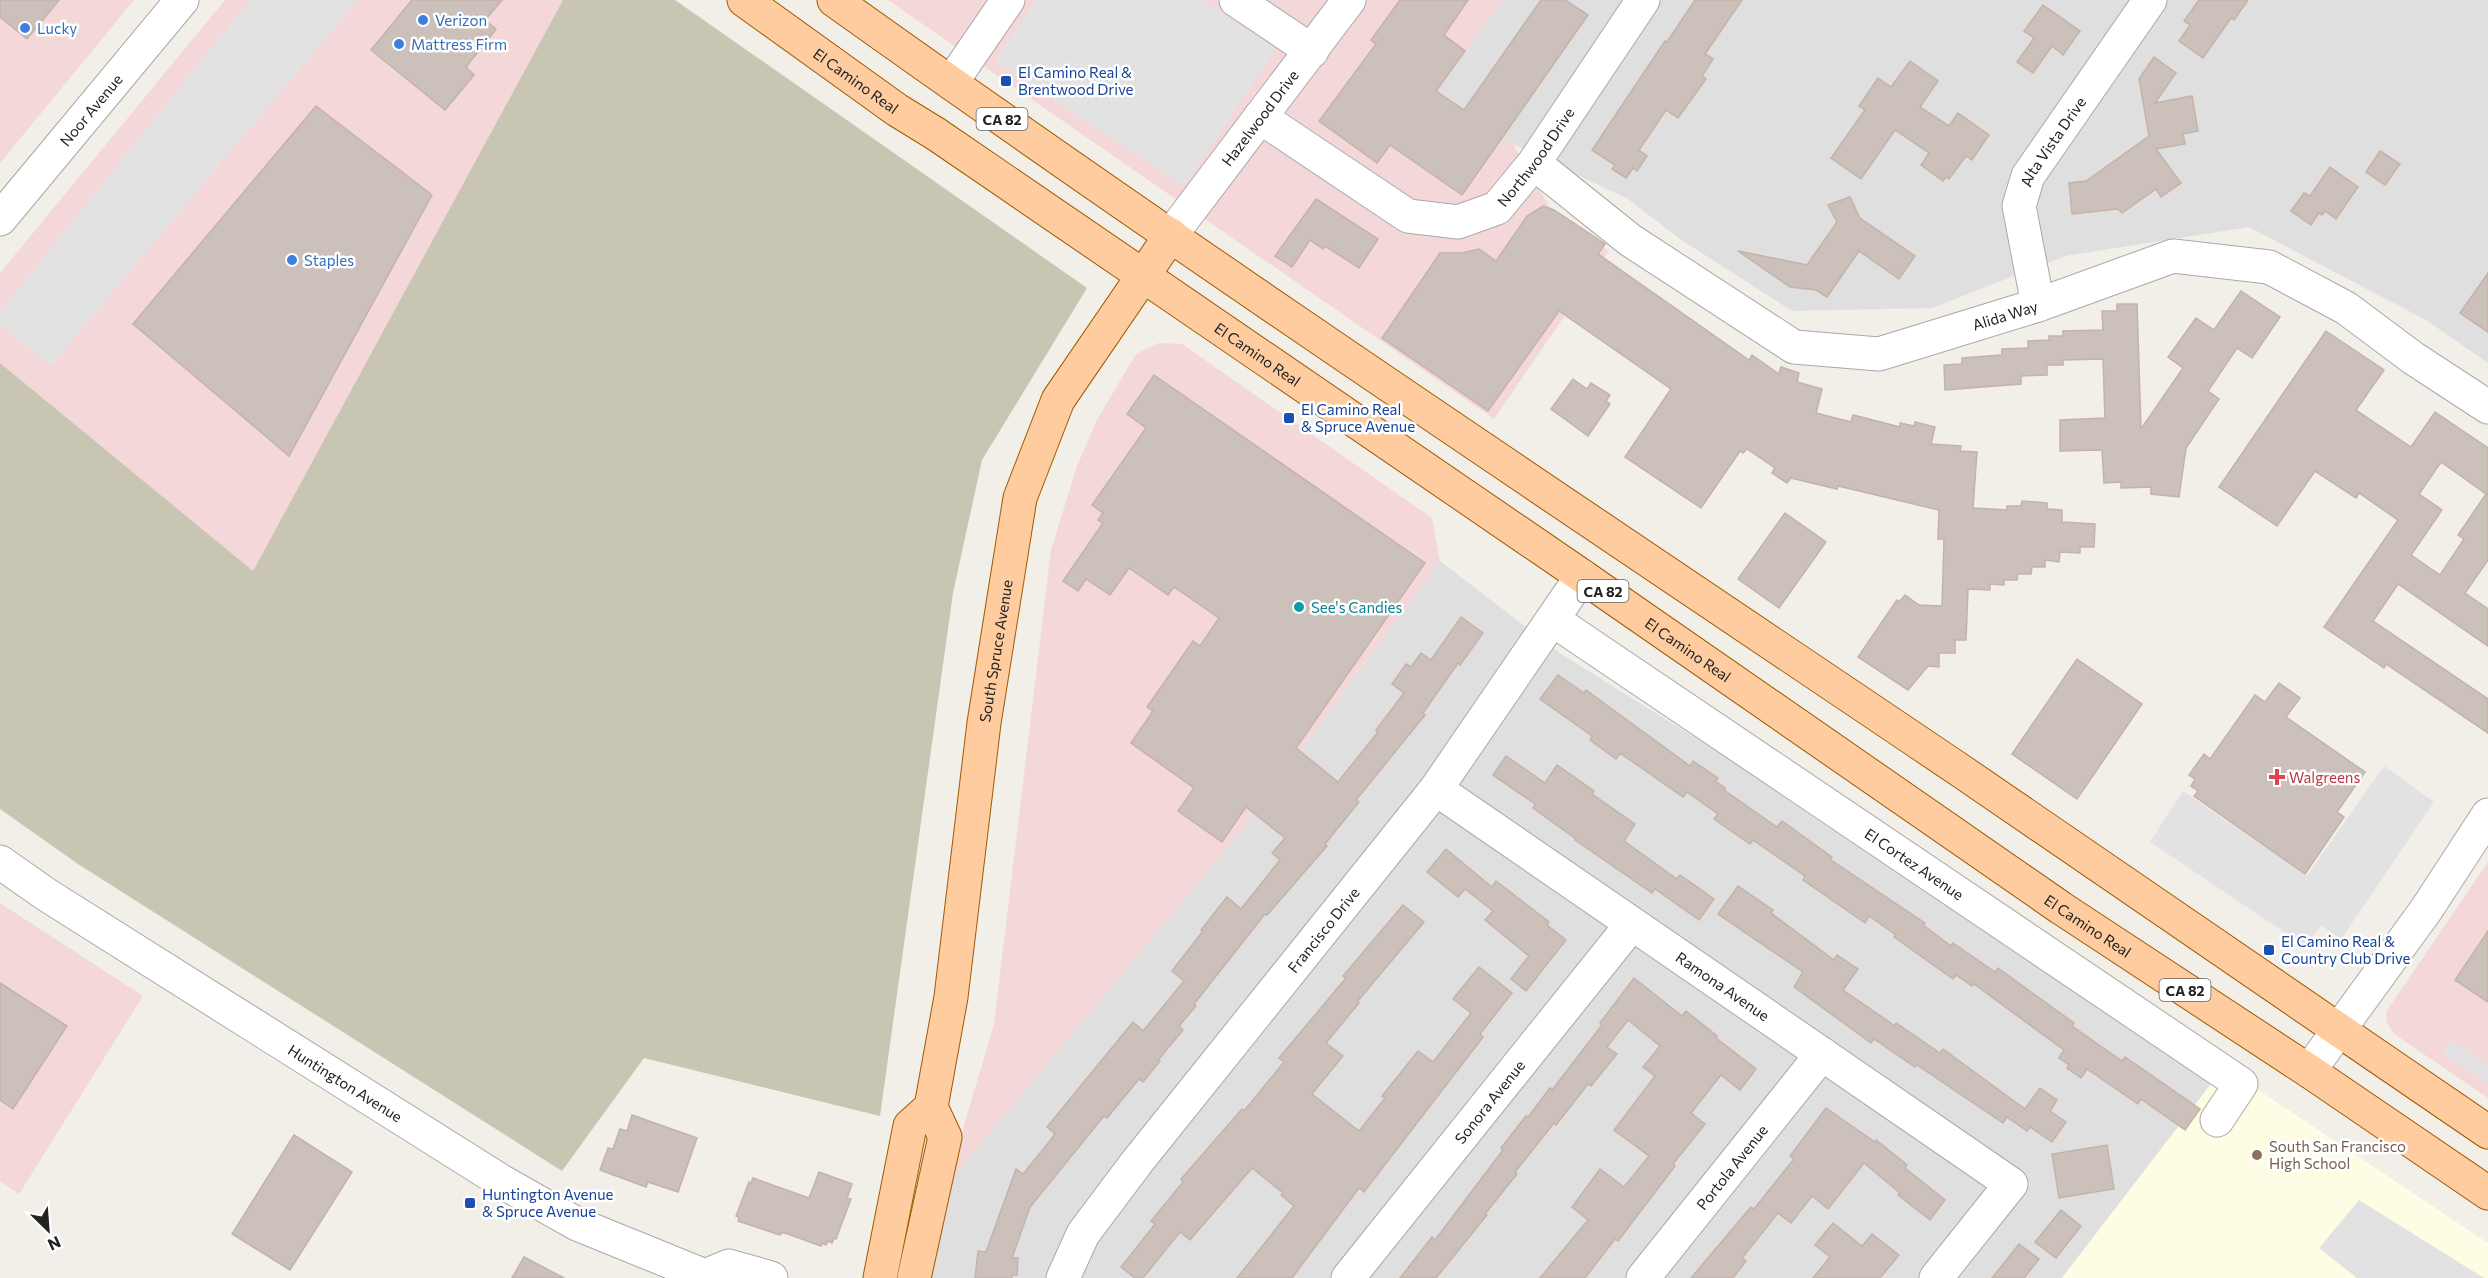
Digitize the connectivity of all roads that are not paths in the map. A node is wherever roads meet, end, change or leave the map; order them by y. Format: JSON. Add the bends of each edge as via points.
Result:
{"nodes":[{"id":1,"x":182,"y":0,"type":"edge"},
{"id":2,"x":744,"y":0,"type":"edge"},
{"id":3,"x":834,"y":0,"type":"edge"},
{"id":4,"x":1008,"y":0,"type":"edge"},
{"id":5,"x":1236,"y":0,"type":"edge"},
{"id":6,"x":1349,"y":0,"type":"edge"},
{"id":7,"x":1643,"y":0,"type":"edge"},
{"id":8,"x":2150,"y":0,"type":"edge"},
{"id":9,"x":1312,"y":51,"type":"junction"},
{"id":10,"x":951,"y":83,"type":"junction"},
{"id":11,"x":1260,"y":117,"type":"junction"},
{"id":12,"x":1534,"y":163,"type":"junction"},
{"id":13,"x":0,"y":219,"type":"edge"},
{"id":14,"x":1171,"y":235,"type":"junction"},
{"id":15,"x":1142,"y":277,"type":"junction"},
{"id":16,"x":2038,"y":305,"type":"junction"},
{"id":17,"x":2488,"y":407,"type":"edge"},
{"id":18,"x":1582,"y":576,"type":"junction"},
{"id":19,"x":1553,"y":620,"type":"junction"},
{"id":20,"x":1436,"y":789,"type":"junction"},
{"id":21,"x":2488,"y":815,"type":"edge"},
{"id":22,"x":0,"y":862,"type":"edge"},
{"id":23,"x":1631,"y":924,"type":"junction"},
{"id":24,"x":2338,"y":1030,"type":"junction"},
{"id":25,"x":1822,"y":1054,"type":"junction"},
{"id":26,"x":2309,"y":1071,"type":"junction"},
{"id":27,"x":931,"y":1107,"type":"junction"},
{"id":28,"x":2217,"y":1120,"type":"dead end"},
{"id":29,"x":2488,"y":1132,"type":"edge"},
{"id":30,"x":2488,"y":1193,"type":"edge"},
{"id":31,"x":706,"y":1277,"type":"edge"},
{"id":32,"x":771,"y":1278,"type":"edge"},
{"id":33,"x":880,"y":1278,"type":"edge"},
{"id":34,"x":914,"y":1278,"type":"edge"},
{"id":35,"x":1063,"y":1278,"type":"edge"},
{"id":36,"x":1348,"y":1278,"type":"edge"},
{"id":37,"x":1643,"y":1278,"type":"edge"},
{"id":38,"x":1936,"y":1278,"type":"edge"}],
"edges":[{"from":1,"to":13,"type":"street","name":"Noor Avenue"},
{"from":2,"to":15,"type":"main road","name":"El Camino Real","number":"CA 82"},
{"from":3,"to":10,"type":"main road","number":"CA 82"},
{"from":4,"to":10,"type":"street"},
{"from":5,"to":9,"type":"street"},
{"from":6,"to":9,"type":"street","name":"Hazelwood Drive"},
{"from":7,"to":12,"type":"street","name":"Northwood Drive"},
{"from":8,"to":16,"type":"street","name":"Alta Vista Drive","via":[[2028,176],[2019,206]]},
{"from":9,"to":11,"type":"street","name":"Hazelwood Drive"},
{"from":10,"to":14,"type":"main road","number":"CA 82"},
{"from":11,"to":12,"type":"street","name":"Northwood Drive","via":[[1408,216],[1458,222],[1497,208]]},
{"from":11,"to":14,"type":"street","name":"Hazelwood Drive"},
{"from":12,"to":16,"type":"street","name":"Alida Way","via":[[1630,240],[1794,347],[1879,354]]},
{"from":14,"to":15,"type":"main road","name":"South Spruce Avenue"},
{"from":14,"to":24,"type":"main road","number":"CA 82"},
{"from":15,"to":18,"type":"main road","name":"El Camino Real","number":"CA 82"},
{"from":15,"to":27,"type":"main road","name":"South Spruce Avenue","via":[[1058,400],[1020,498],[984,723],[951,997]]},
{"from":16,"to":17,"type":"street","name":"Alida Way","via":[[2173,256],[2269,267],[2346,308]]},
{"from":18,"to":19,"type":"street","name":"Francisco Drive"},
{"from":18,"to":26,"type":"main road","name":"El Camino Real","number":"CA 82","via":[[2061,908]]},
{"from":19,"to":20,"type":"street","name":"Francisco Drive"},
{"from":19,"to":28,"type":"street","name":"El Cortez Avenue","via":[[2241,1084]]},
{"from":20,"to":23,"type":"street","name":"Ramona Avenue"},
{"from":20,"to":35,"type":"street","name":"Francisco Drive","via":[[1137,1162],[1083,1234]]},
{"from":21,"to":24,"type":"street","via":[[2426,910]]},
{"from":22,"to":31,"type":"street","name":"Huntington Avenue","via":[[501,1181],[577,1224]]},
{"from":23,"to":25,"type":"street","name":"Ramona Avenue"},
{"from":23,"to":36,"type":"street","name":"Sonora Avenue"},
{"from":24,"to":26,"type":"street"},
{"from":24,"to":29,"type":"main road","number":"CA 82"},
{"from":25,"to":37,"type":"street","name":"Portola Avenue"},
{"from":25,"to":38,"type":"street","name":"Ramona Avenue","via":[[2011,1184]]},
{"from":26,"to":30,"type":"main road","name":"El Camino Real","number":"CA 82"},
{"from":27,"to":33,"type":"main road","via":[[910,1126]]},
{"from":27,"to":34,"type":"main road","via":[[945,1137]]},
{"from":31,"to":32,"type":"street","name":"Huntington Avenue","via":[[729,1266]]}]}
